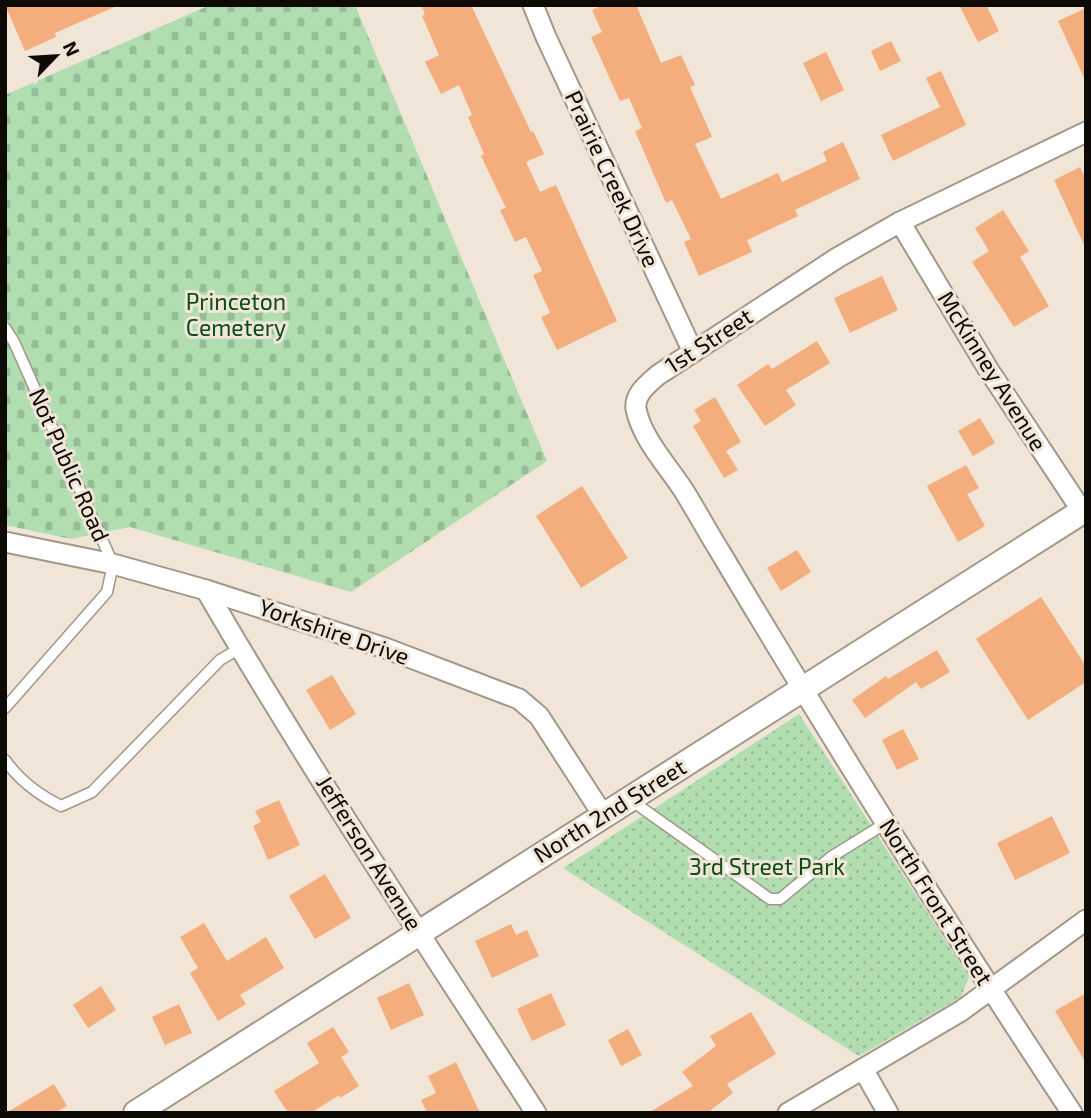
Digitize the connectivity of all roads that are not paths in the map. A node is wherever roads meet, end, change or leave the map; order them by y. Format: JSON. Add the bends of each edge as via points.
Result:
{"nodes":[{"id":1,"x":533,"y":5,"type":"edge"},
{"id":2,"x":1086,"y":132,"type":"edge"},
{"id":3,"x":900,"y":222,"type":"junction"},
{"id":4,"x":5,"y":328,"type":"edge"},
{"id":5,"x":693,"y":352,"type":"junction"},
{"id":6,"x":1084,"y":513,"type":"edge"},
{"id":7,"x":5,"y":542,"type":"edge"},
{"id":8,"x":113,"y":564,"type":"junction"},
{"id":9,"x":206,"y":590,"type":"junction"},
{"id":10,"x":240,"y":648,"type":"junction"},
{"id":11,"x":803,"y":690,"type":"junction"},
{"id":12,"x":5,"y":708,"type":"edge"},
{"id":13,"x":5,"y":760,"type":"edge"},
{"id":14,"x":629,"y":799,"type":"junction"},
{"id":15,"x":603,"y":815,"type":"junction"},
{"id":16,"x":886,"y":823,"type":"junction"},
{"id":17,"x":1086,"y":920,"type":"edge"},
{"id":18,"x":418,"y":932,"type":"junction"},
{"id":19,"x":989,"y":988,"type":"junction"},
{"id":20,"x":863,"y":1069,"type":"junction"},
{"id":21,"x":138,"y":1112,"type":"edge"},
{"id":22,"x":536,"y":1113,"type":"edge"},
{"id":23,"x":789,"y":1113,"type":"edge"},
{"id":24,"x":888,"y":1113,"type":"edge"},
{"id":25,"x":1072,"y":1113,"type":"edge"}],
"edges":[{"from":1,"to":5,"type":"street","name":"Prairie Creek Drive"},
{"from":2,"to":3,"type":"street","name":"1st Street"},
{"from":3,"to":5,"type":"street","name":"1st Street"},
{"from":3,"to":6,"type":"street","name":"McKinney Avenue","via":[[988,369]]},
{"from":4,"to":8,"type":"lane","name":"Not Public Road"},
{"from":5,"to":11,"type":"street","name":"1st Street","via":[[641,390],[635,406],[655,448]]},
{"from":6,"to":11,"type":"street","name":"North 2nd Street"},
{"from":7,"to":8,"type":"street","name":"Yorkshire Drive"},
{"from":8,"to":9,"type":"street","name":"Yorkshire Drive"},
{"from":8,"to":12,"type":"lane","via":[[107,592]]},
{"from":9,"to":10,"type":"street","name":"Jefferson Avenue"},
{"from":9,"to":15,"type":"street","name":"Yorkshire Drive","via":[[385,648],[519,699],[539,716]]},
{"from":10,"to":13,"type":"lane","via":[[220,660],[92,792],[61,806],[13,772]]},
{"from":10,"to":18,"type":"street","name":"Jefferson Avenue"},
{"from":11,"to":14,"type":"street","name":"North 2nd Street"},
{"from":11,"to":16,"type":"street","name":"North Front Street"},
{"from":14,"to":15,"type":"street","name":"North 2nd Street"},
{"from":14,"to":16,"type":"lane","via":[[770,899],[780,899],[831,857]]},
{"from":15,"to":18,"type":"street","name":"North 2nd Street"},
{"from":16,"to":19,"type":"street","name":"North Front Street"},
{"from":17,"to":19,"type":"street"},
{"from":18,"to":21,"type":"street","name":"North 2nd Street"},
{"from":18,"to":22,"type":"street","name":"Jefferson Avenue"},
{"from":19,"to":20,"type":"street","via":[[961,1011]]},
{"from":19,"to":25,"type":"street","name":"North Front Street"},
{"from":20,"to":23,"type":"street"},
{"from":20,"to":24,"type":"street"}]}
